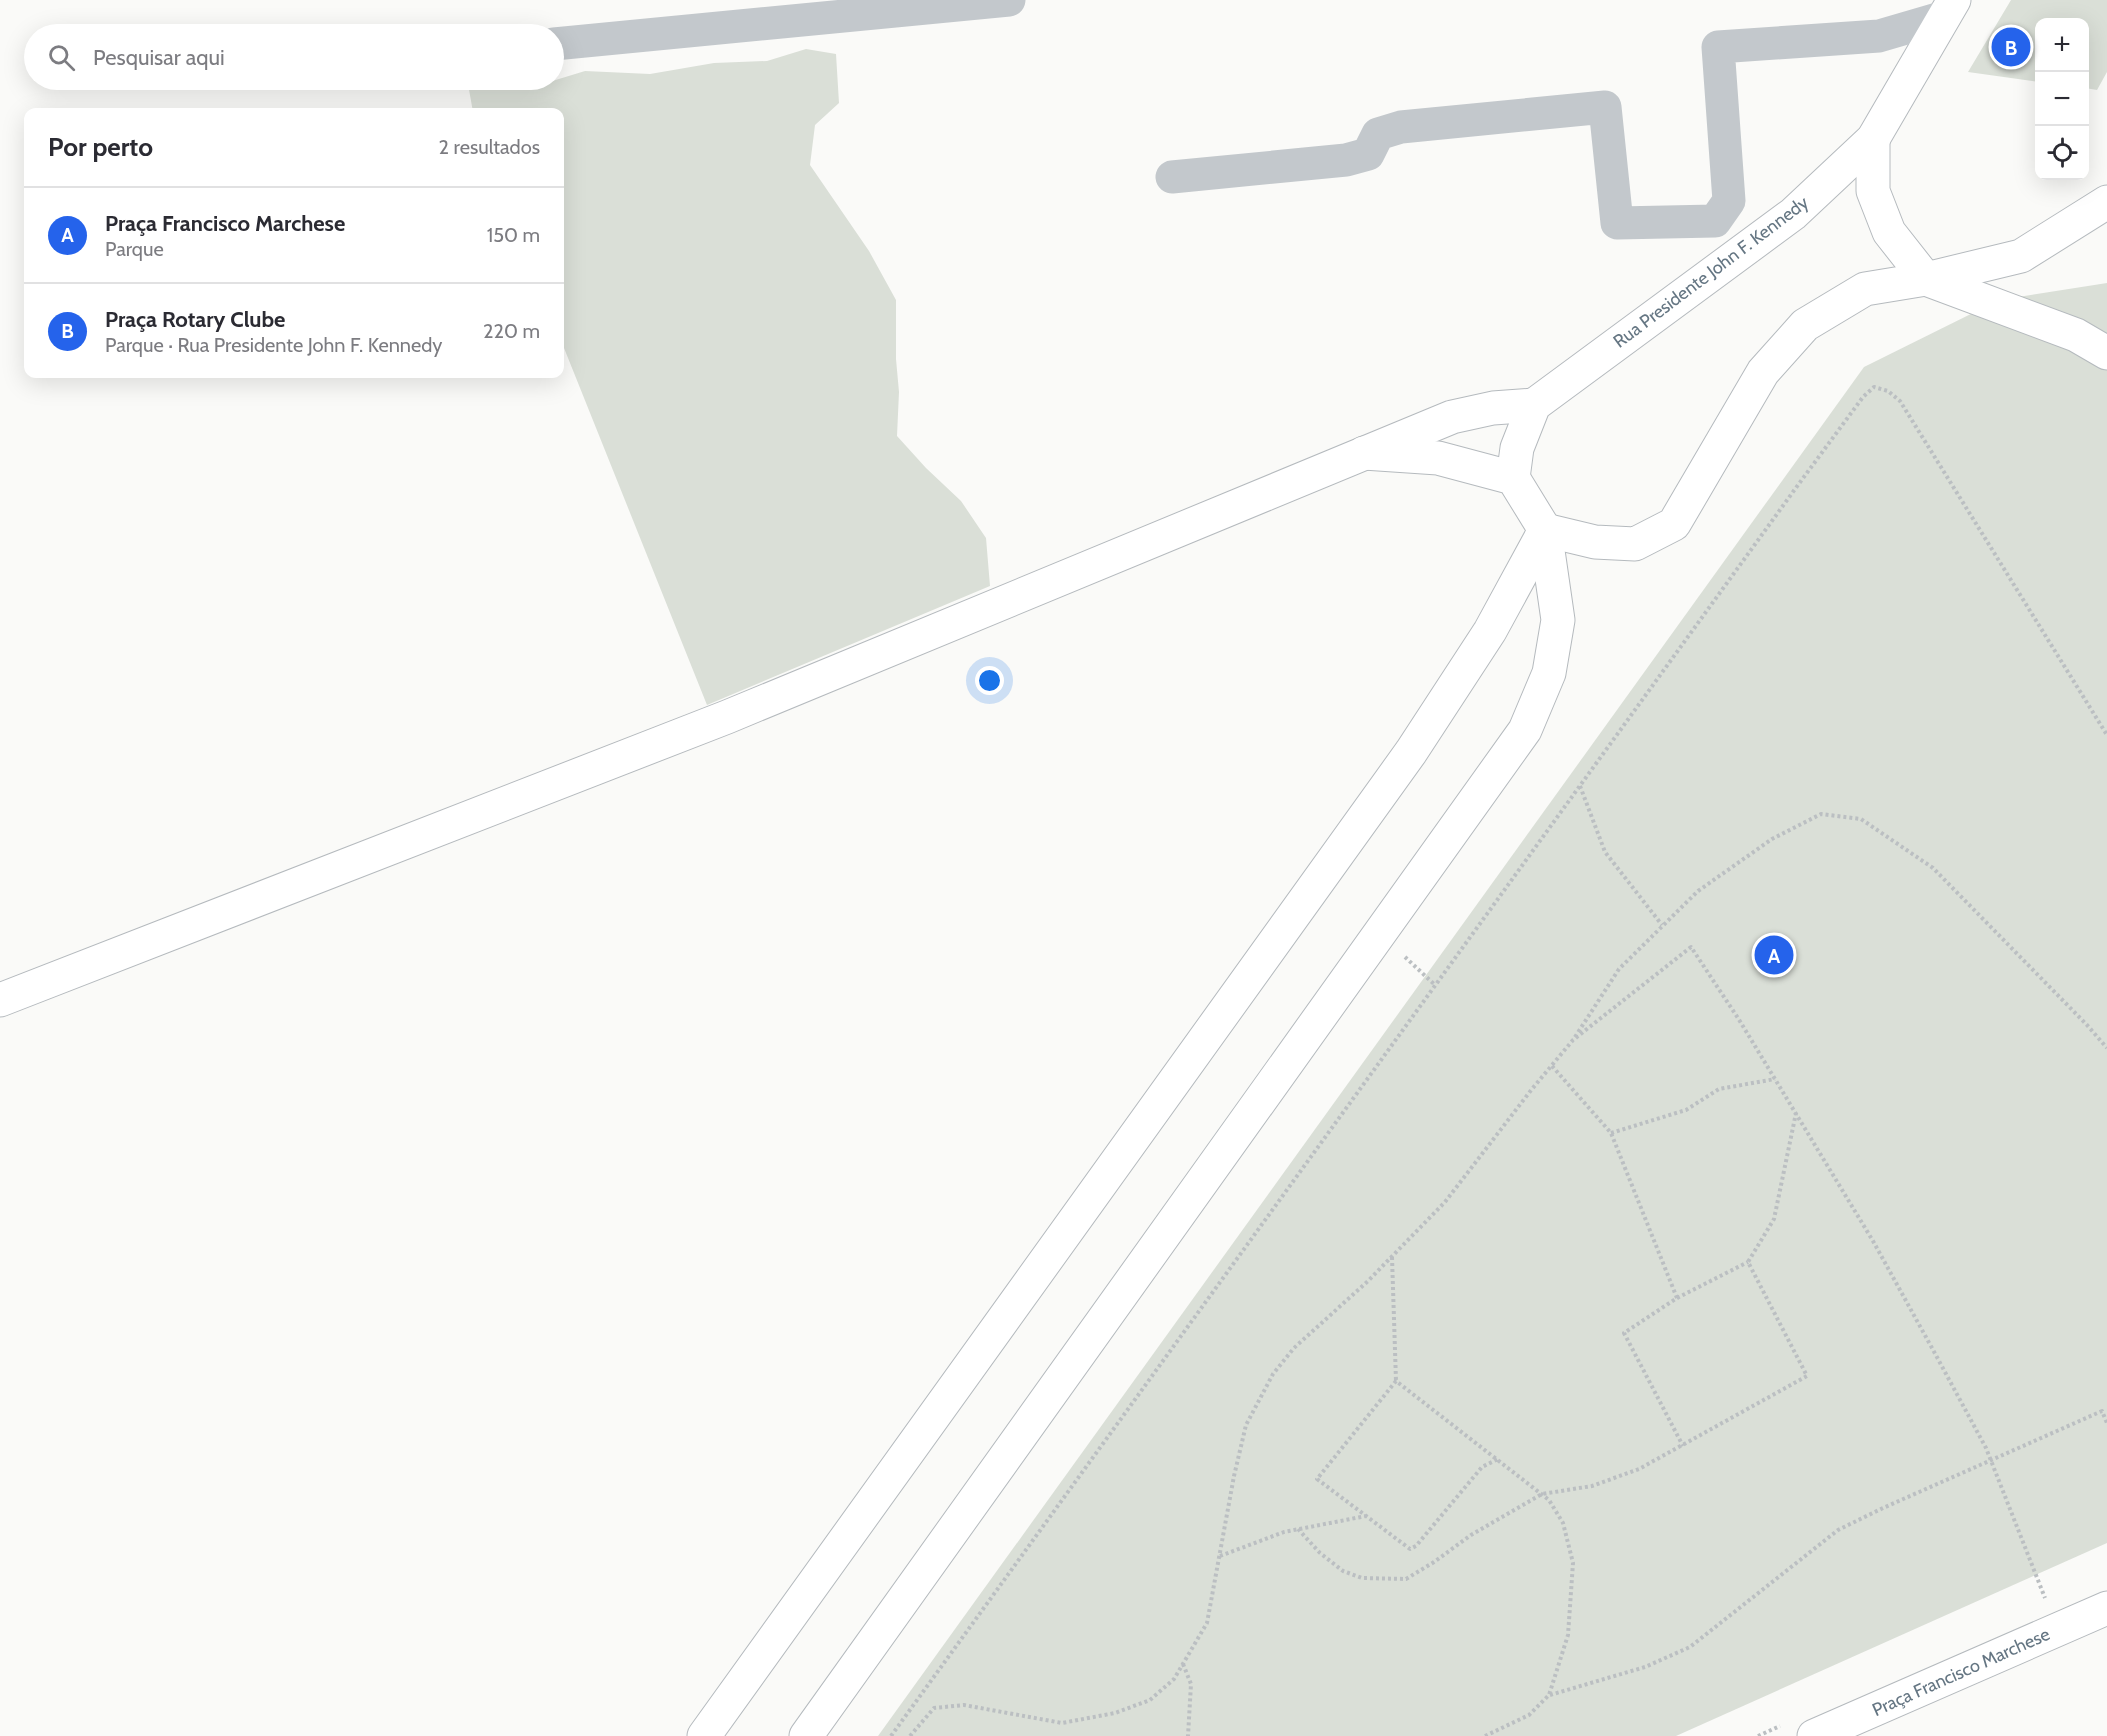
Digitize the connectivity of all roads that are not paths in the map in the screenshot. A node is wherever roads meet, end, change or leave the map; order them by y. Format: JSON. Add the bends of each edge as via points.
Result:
{"nodes":[{"id":1,"x":1009,"y":0,"type":"edge"},
{"id":2,"x":866,"y":6,"type":"edge"},
{"id":3,"x":1949,"y":9,"type":"edge"},
{"id":4,"x":564,"y":43,"type":"edge"},
{"id":5,"x":1873,"y":139,"type":"junction"},
{"id":6,"x":1172,"y":177,"type":"dead end"},
{"id":7,"x":2107,"y":201,"type":"edge"},
{"id":8,"x":1926,"y":279,"type":"junction"},
{"id":9,"x":2107,"y":353,"type":"edge"},
{"id":10,"x":1534,"y":405,"type":"junction"},
{"id":11,"x":1364,"y":453,"type":"junction"},
{"id":12,"x":1513,"y":478,"type":"junction"},
{"id":13,"x":1545,"y":530,"type":"junction"},
{"id":14,"x":0,"y":1000,"type":"edge"},
{"id":15,"x":2107,"y":1608,"type":"edge"},
{"id":16,"x":704,"y":1736,"type":"edge"},
{"id":17,"x":806,"y":1736,"type":"edge"},
{"id":18,"x":1814,"y":1736,"type":"edge"}],
"edges":[{"from":1,"to":2,"type":"street","via":[[934,8]]},
{"from":2,"to":4,"type":"street"},
{"from":3,"to":5,"type":"main road","name":"Rua Presidente John F. Kennedy"},
{"from":3,"to":6,"type":"street","via":[[1879,36],[1718,47],[1729,201],[1715,220],[1617,222],[1605,107],[1401,127],[1378,134],[1368,154],[1346,160]]},
{"from":5,"to":8,"type":"main road","via":[[1873,191],[1889,232]]},
{"from":5,"to":10,"type":"main road","name":"Rua Presidente John F. Kennedy","via":[[1793,214]]},
{"from":7,"to":8,"type":"main road","via":[[2021,256]]},
{"from":8,"to":9,"type":"main road","via":[[2076,335]]},
{"from":8,"to":13,"type":"main road","via":[[1865,289],[1804,325],[1763,372],[1674,524],[1635,544],[1595,542]]},
{"from":10,"to":11,"type":"main road","via":[[1452,417]]},
{"from":10,"to":12,"type":"main road","via":[[1517,448]]},
{"from":11,"to":12,"type":"main road","via":[[1438,458]]},
{"from":11,"to":14,"type":"main road","via":[[726,717]]},
{"from":12,"to":13,"type":"main road"},
{"from":13,"to":16,"type":"main road","via":[[1490,631],[1411,752]]},
{"from":13,"to":17,"type":"main road","via":[[1558,620],[1549,673],[1525,730]]},
{"from":15,"to":18,"type":"main road","name":"Praça Francisco Marchese"}]}
